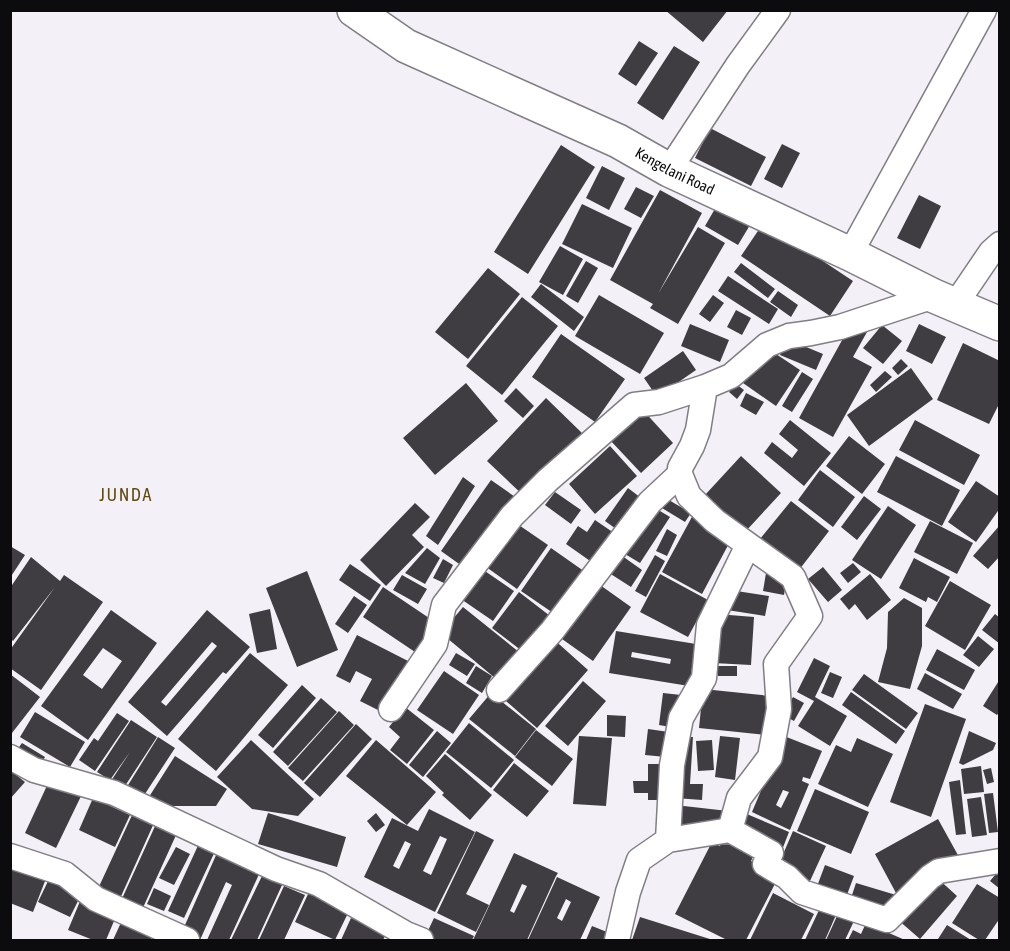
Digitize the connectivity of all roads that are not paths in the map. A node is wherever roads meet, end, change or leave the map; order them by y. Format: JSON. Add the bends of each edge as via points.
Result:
{"nodes":[{"id":1,"x":354,"y":10,"type":"edge"},
{"id":2,"x":778,"y":10,"type":"edge"},
{"id":3,"x":984,"y":10,"type":"edge"},
{"id":4,"x":669,"y":170,"type":"junction"},
{"id":5,"x":999,"y":244,"type":"edge"},
{"id":6,"x":850,"y":254,"type":"junction"},
{"id":7,"x":944,"y":300,"type":"junction"},
{"id":8,"x":999,"y":324,"type":"edge"},
{"id":9,"x":705,"y":387,"type":"junction"},
{"id":10,"x":680,"y":474,"type":"junction"},
{"id":11,"x":748,"y":545,"type":"junction"},
{"id":12,"x":499,"y":690,"type":"dead end"},
{"id":13,"x":391,"y":709,"type":"dead end"},
{"id":14,"x":10,"y":757,"type":"edge"},
{"id":15,"x":730,"y":830,"type":"junction"},
{"id":16,"x":668,"y":840,"type":"junction"},
{"id":17,"x":10,"y":856,"type":"edge"},
{"id":18,"x":999,"y":861,"type":"edge"},
{"id":19,"x":187,"y":940,"type":"edge"},
{"id":20,"x":421,"y":940,"type":"edge"},
{"id":21,"x":617,"y":940,"type":"edge"}],
"edges":[{"from":1,"to":4,"type":"main road","name":"Kengelani Road","via":[[406,46],[618,141]]},
{"from":2,"to":4,"type":"street"},
{"from":3,"to":6,"type":"street"},
{"from":4,"to":6,"type":"main road","name":"Kengelani Road"},
{"from":5,"to":7,"type":"street"},
{"from":6,"to":7,"type":"main road","name":"Kengelani Road"},
{"from":7,"to":8,"type":"main road","name":"Kengelani Road"},
{"from":7,"to":9,"type":"street","via":[[789,336],[767,345],[731,376]]},
{"from":9,"to":10,"type":"street","via":[[698,430]]},
{"from":9,"to":13,"type":"street","via":[[659,402],[634,405],[512,516],[444,605],[435,644]]},
{"from":10,"to":11,"type":"street","via":[[692,501]]},
{"from":10,"to":12,"type":"street","via":[[650,502],[552,631]]},
{"from":11,"to":15,"type":"street","via":[[793,577],[810,616],[776,664],[779,709],[770,757],[739,798]]},
{"from":11,"to":16,"type":"street","via":[[709,625],[704,678],[681,718],[672,765]]},
{"from":14,"to":20,"type":"street","via":[[34,770],[114,793],[276,869],[320,884]]},
{"from":15,"to":16,"type":"street"},
{"from":15,"to":18,"type":"street","via":[[771,853],[765,864],[802,892],[886,920],[939,872]]},
{"from":16,"to":21,"type":"street","via":[[639,860]]},
{"from":17,"to":19,"type":"street","via":[[64,874],[96,899]]}]}
